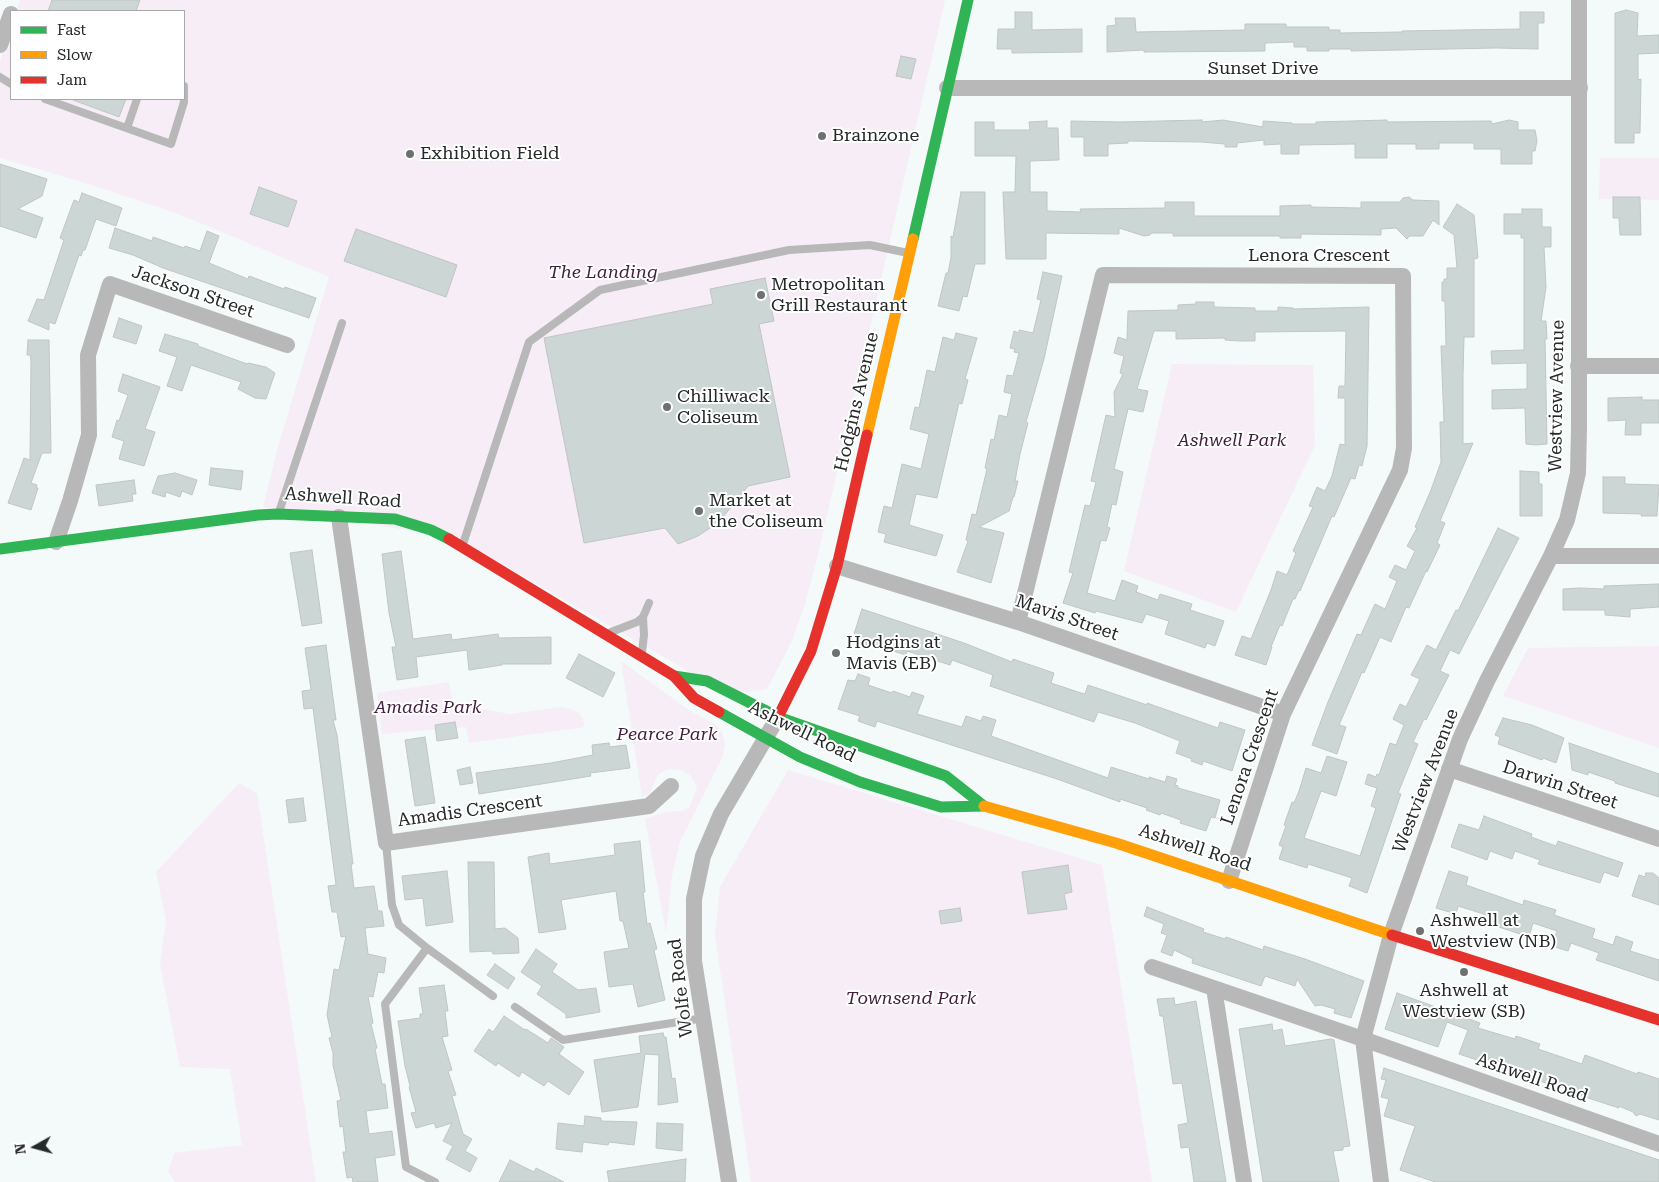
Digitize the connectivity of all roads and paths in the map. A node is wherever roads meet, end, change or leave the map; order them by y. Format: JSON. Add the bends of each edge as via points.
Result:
{"nodes":[{"id":1,"x":968,"y":0,"type":"edge"},
{"id":2,"x":1579,"y":0,"type":"edge"},
{"id":3,"x":10,"y":18,"type":"edge"},
{"id":4,"x":0,"y":45,"type":"edge"},
{"id":5,"x":947,"y":88,"type":"junction"},
{"id":6,"x":1580,"y":88,"type":"junction"},
{"id":7,"x":48,"y":100,"type":"edge"},
{"id":8,"x":137,"y":100,"type":"edge"},
{"id":9,"x":184,"y":100,"type":"edge"},
{"id":10,"x":128,"y":128,"type":"junction"},
{"id":11,"x":909,"y":253,"type":"junction"},
{"id":12,"x":342,"y":322,"type":"dead end"},
{"id":13,"x":287,"y":345,"type":"dead end"},
{"id":14,"x":1578,"y":366,"type":"junction"},
{"id":15,"x":1659,"y":366,"type":"edge"},
{"id":16,"x":278,"y":514,"type":"junction"},
{"id":17,"x":340,"y":517,"type":"junction"},
{"id":18,"x":56,"y":542,"type":"junction"},
{"id":19,"x":462,"y":546,"type":"junction"},
{"id":20,"x":0,"y":549,"type":"edge"},
{"id":21,"x":1551,"y":556,"type":"junction"},
{"id":22,"x":1659,"y":556,"type":"edge"},
{"id":23,"x":837,"y":566,"type":"junction"},
{"id":24,"x":649,"y":603,"type":"dead end"},
{"id":25,"x":643,"y":617,"type":"junction"},
{"id":26,"x":1018,"y":622,"type":"junction"},
{"id":27,"x":606,"y":634,"type":"junction"},
{"id":28,"x":642,"y":656,"type":"junction"},
{"id":29,"x":674,"y":676,"type":"junction"},
{"id":30,"x":1282,"y":714,"type":"junction"},
{"id":31,"x":778,"y":717,"type":"junction"},
{"id":32,"x":766,"y":739,"type":"junction"},
{"id":33,"x":1449,"y":770,"type":"junction"},
{"id":34,"x":670,"y":786,"type":"dead end"},
{"id":35,"x":984,"y":806,"type":"junction"},
{"id":36,"x":1659,"y":839,"type":"edge"},
{"id":37,"x":386,"y":843,"type":"junction"},
{"id":38,"x":1229,"y":881,"type":"junction"},
{"id":39,"x":1391,"y":935,"type":"junction"},
{"id":40,"x":427,"y":948,"type":"junction"},
{"id":41,"x":1152,"y":967,"type":"dead end"},
{"id":42,"x":1214,"y":988,"type":"junction"},
{"id":43,"x":493,"y":996,"type":"dead end"},
{"id":44,"x":515,"y":1007,"type":"dead end"},
{"id":45,"x":704,"y":1018,"type":"junction"},
{"id":46,"x":1659,"y":1020,"type":"edge"},
{"id":47,"x":1363,"y":1039,"type":"junction"},
{"id":48,"x":1659,"y":1144,"type":"edge"},
{"id":49,"x":435,"y":1182,"type":"edge"},
{"id":50,"x":729,"y":1182,"type":"edge"},
{"id":51,"x":1244,"y":1182,"type":"edge"},
{"id":52,"x":1381,"y":1182,"type":"edge"}],
"edges":[{"from":1,"to":5,"type":"street","name":"Hodgins Avenue"},
{"from":2,"to":6,"type":"street","name":"Westview Avenue"},
{"from":3,"to":4,"type":"street"},
{"from":5,"to":6,"type":"street","name":"Sunset Drive"},
{"from":5,"to":11,"type":"street","name":"Hodgins Avenue"},
{"from":6,"to":14,"type":"street","name":"Westview Avenue"},
{"from":7,"to":10,"type":"lane"},
{"from":8,"to":10,"type":"lane"},
{"from":9,"to":10,"type":"lane","via":[[171,144]]},
{"from":11,"to":19,"type":"lane","via":[[870,245],[789,250],[600,290],[528,342]]},
{"from":11,"to":23,"type":"street","name":"Hodgins Avenue"},
{"from":12,"to":16,"type":"lane"},
{"from":13,"to":18,"type":"street","name":"Jackson Street","via":[[110,284],[88,355],[89,435]]},
{"from":14,"to":15,"type":"street"},
{"from":14,"to":21,"type":"street","name":"Westview Avenue","via":[[1578,473],[1567,520]]},
{"from":16,"to":17,"type":"street","name":"Ashwell Road"},
{"from":16,"to":18,"type":"street","name":"Ashwell Road"},
{"from":17,"to":19,"type":"street","name":"Ashwell Road","via":[[412,523]]},
{"from":17,"to":37,"type":"street","name":"Amadis Crescent"},
{"from":18,"to":20,"type":"street","name":"Ashwell Road"},
{"from":19,"to":27,"type":"street","name":"Ashwell Road"},
{"from":21,"to":22,"type":"street"},
{"from":21,"to":33,"type":"street","name":"Westview Avenue","via":[[1487,681]]},
{"from":23,"to":26,"type":"street","name":"Mavis Street"},
{"from":23,"to":31,"type":"street","name":"Hodgins Avenue","via":[[811,651]]},
{"from":24,"to":25,"type":"lane"},
{"from":25,"to":27,"type":"lane"},
{"from":25,"to":28,"type":"lane"},
{"from":26,"to":30,"type":"street","name":"Mavis Street"},
{"from":26,"to":30,"type":"street","name":"Lenora Crescent","via":[[1103,275],[1403,276],[1404,448],[1400,470]]},
{"from":27,"to":28,"type":"street","name":"Ashwell Road"},
{"from":28,"to":29,"type":"street","name":"Ashwell Road"},
{"from":29,"to":31,"type":"street","name":"Ashwell Road","via":[[707,680]]},
{"from":29,"to":32,"type":"street","name":"Ashwell Road","via":[[694,698]]},
{"from":30,"to":38,"type":"street","name":"Lenora Crescent"},
{"from":31,"to":32,"type":"street","name":"Wolfe Road"},
{"from":31,"to":35,"type":"street","name":"Ashwell Road","via":[[946,776]]},
{"from":32,"to":35,"type":"street","name":"Ashwell Road","via":[[860,782],[941,807]]},
{"from":32,"to":45,"type":"street","name":"Wolfe Road","via":[[721,814],[703,856],[694,899],[694,961]]},
{"from":33,"to":36,"type":"street","name":"Darwin Street"},
{"from":33,"to":39,"type":"street","name":"Westview Avenue"},
{"from":34,"to":37,"type":"street","name":"Amadis Crescent","via":[[649,806]]},
{"from":35,"to":38,"type":"street","name":"Ashwell Road","via":[[1116,843]]},
{"from":37,"to":40,"type":"lane","via":[[392,905],[399,925]]},
{"from":38,"to":39,"type":"street","name":"Ashwell Road"},
{"from":39,"to":46,"type":"street","name":"Ashwell Road"},
{"from":39,"to":47,"type":"street"},
{"from":40,"to":43,"type":"lane"},
{"from":40,"to":49,"type":"lane","via":[[385,1004],[406,1167]]},
{"from":41,"to":42,"type":"street","name":"Ashwell Road"},
{"from":42,"to":47,"type":"street","name":"Ashwell Road"},
{"from":42,"to":51,"type":"street"},
{"from":44,"to":45,"type":"lane","via":[[562,1040]]},
{"from":45,"to":50,"type":"street","name":"Wolfe Road"},
{"from":47,"to":48,"type":"street","name":"Ashwell Road"},
{"from":47,"to":52,"type":"street"}]}
